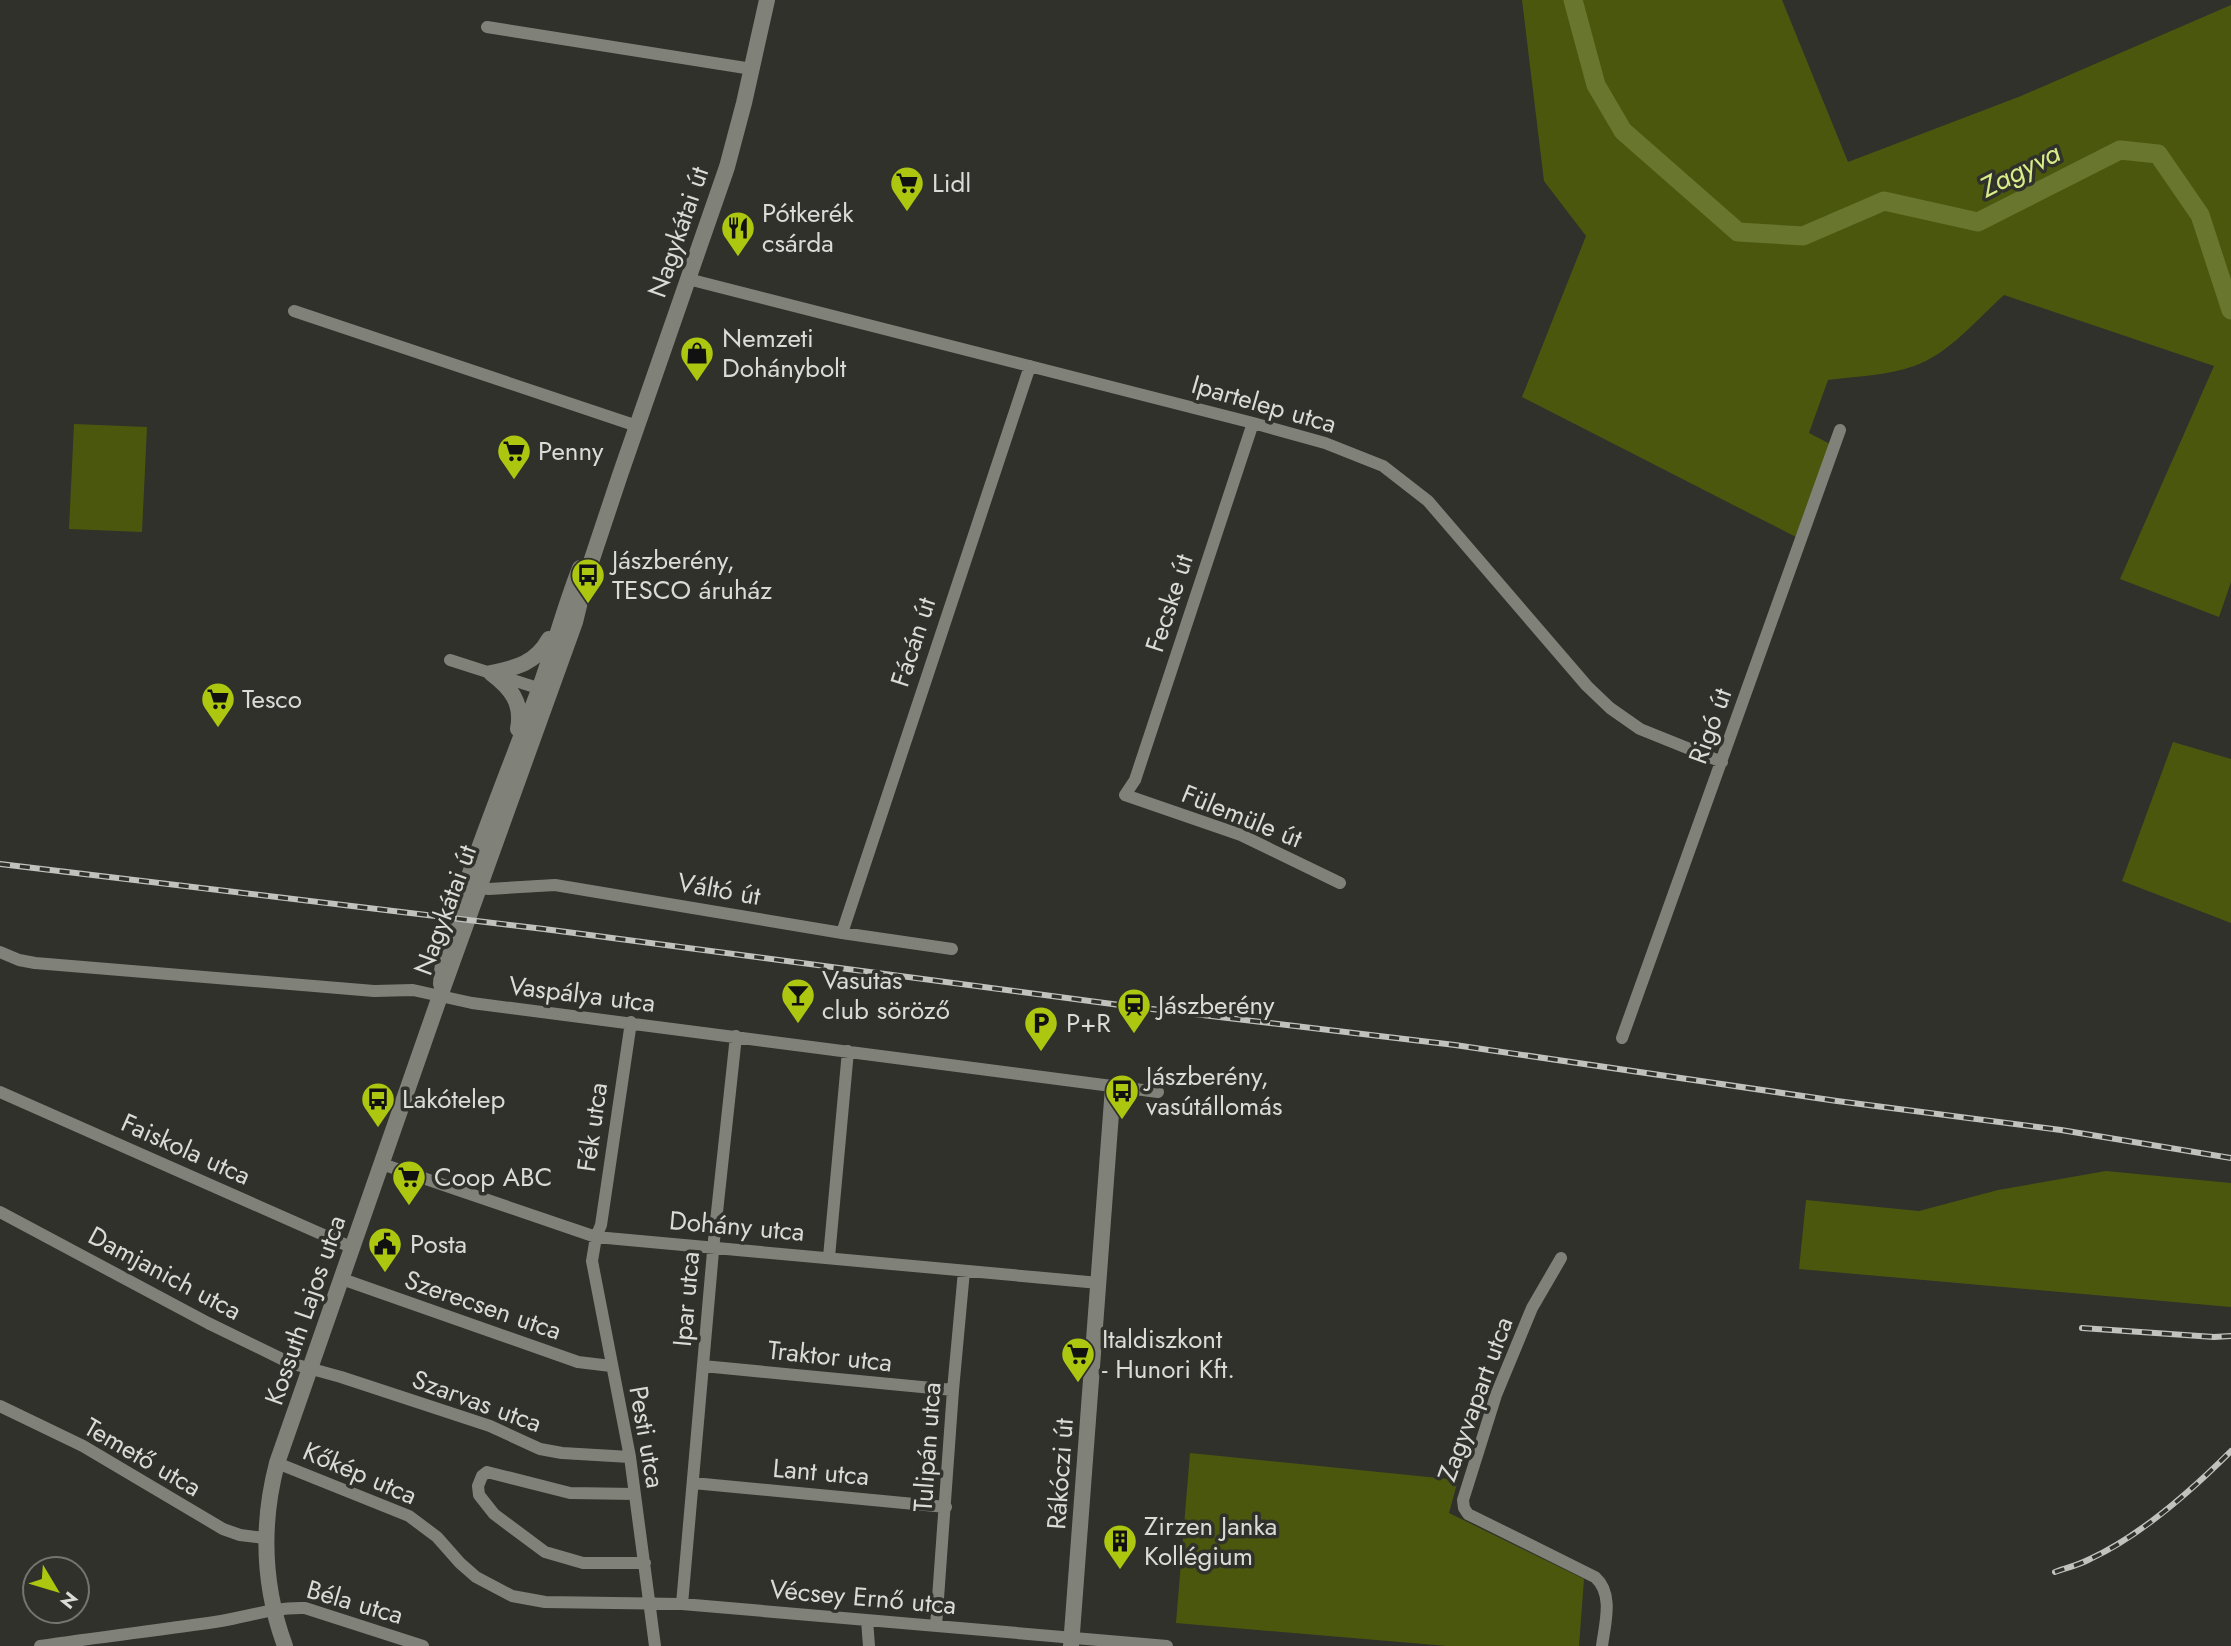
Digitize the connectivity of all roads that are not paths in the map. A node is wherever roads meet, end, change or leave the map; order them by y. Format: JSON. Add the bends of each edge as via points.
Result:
{"nodes":[{"id":1,"x":767,"y":0,"type":"edge"},
{"id":2,"x":487,"y":27,"type":"dead end"},
{"id":3,"x":752,"y":69,"type":"junction"},
{"id":4,"x":688,"y":279,"type":"junction"},
{"id":5,"x":294,"y":311,"type":"dead end"},
{"id":6,"x":1030,"y":366,"type":"junction"},
{"id":7,"x":1252,"y":423,"type":"junction"},
{"id":8,"x":637,"y":426,"type":"junction"},
{"id":9,"x":1840,"y":430,"type":"dead end"},
{"id":10,"x":620,"y":475,"type":"junction"},
{"id":11,"x":564,"y":608,"type":"junction"},
{"id":12,"x":450,"y":660,"type":"dead end"},
{"id":13,"x":491,"y":673,"type":"junction"},
{"id":14,"x":545,"y":691,"type":"junction"},
{"id":15,"x":513,"y":754,"type":"junction"},
{"id":16,"x":1722,"y":762,"type":"junction"},
{"id":17,"x":1125,"y":795,"type":"joint"},
{"id":18,"x":1340,"y":883,"type":"dead end"},
{"id":19,"x":479,"y":888,"type":"junction"},
{"id":20,"x":842,"y":933,"type":"junction"},
{"id":21,"x":952,"y":949,"type":"dead end"},
{"id":22,"x":0,"y":952,"type":"edge"},
{"id":23,"x":440,"y":996,"type":"junction"},
{"id":24,"x":631,"y":1023,"type":"junction"},
{"id":25,"x":736,"y":1037,"type":"junction"},
{"id":26,"x":1622,"y":1038,"type":"dead end"},
{"id":27,"x":848,"y":1051,"type":"junction"},
{"id":28,"x":1114,"y":1087,"type":"junction"},
{"id":29,"x":0,"y":1092,"type":"edge"},
{"id":30,"x":1158,"y":1092,"type":"dead end"},
{"id":31,"x":382,"y":1164,"type":"junction"},
{"id":32,"x":0,"y":1212,"type":"edge"},
{"id":33,"x":596,"y":1237,"type":"junction"},
{"id":34,"x":353,"y":1248,"type":"junction"},
{"id":35,"x":714,"y":1248,"type":"junction"},
{"id":36,"x":829,"y":1257,"type":"junction"},
{"id":37,"x":1561,"y":1258,"type":"dead end"},
{"id":38,"x":964,"y":1271,"type":"junction"},
{"id":39,"x":342,"y":1279,"type":"junction"},
{"id":40,"x":1099,"y":1283,"type":"junction"},
{"id":41,"x":611,"y":1366,"type":"junction"},
{"id":42,"x":703,"y":1366,"type":"junction"},
{"id":43,"x":311,"y":1369,"type":"junction"},
{"id":44,"x":953,"y":1390,"type":"junction"},
{"id":45,"x":0,"y":1406,"type":"edge"},
{"id":46,"x":630,"y":1457,"type":"junction"},
{"id":47,"x":277,"y":1463,"type":"junction"},
{"id":48,"x":693,"y":1483,"type":"junction"},
{"id":49,"x":635,"y":1494,"type":"junction"},
{"id":50,"x":946,"y":1507,"type":"junction"},
{"id":51,"x":265,"y":1538,"type":"junction"},
{"id":52,"x":645,"y":1563,"type":"junction"},
{"id":53,"x":649,"y":1604,"type":"junction"},
{"id":54,"x":682,"y":1604,"type":"junction"},
{"id":55,"x":273,"y":1608,"type":"junction"},
{"id":56,"x":867,"y":1620,"type":"junction"},
{"id":57,"x":936,"y":1626,"type":"junction"},
{"id":58,"x":142,"y":1632,"type":"junction"},
{"id":59,"x":1072,"y":1642,"type":"edge"},
{"id":60,"x":54,"y":1645,"type":"edge"},
{"id":61,"x":40,"y":1646,"type":"edge"},
{"id":62,"x":143,"y":1646,"type":"edge"},
{"id":63,"x":285,"y":1646,"type":"edge"},
{"id":64,"x":423,"y":1646,"type":"edge"},
{"id":65,"x":655,"y":1646,"type":"edge"},
{"id":66,"x":869,"y":1646,"type":"edge"},
{"id":67,"x":1167,"y":1646,"type":"edge"},
{"id":68,"x":1602,"y":1646,"type":"edge"}],
"edges":[{"from":1,"to":3,"type":"street","name":"Nagykátai út"},
{"from":2,"to":3,"type":"street"},
{"from":3,"to":4,"type":"street","name":"Nagykátai út","via":[[727,167]]},
{"from":4,"to":6,"type":"street","name":"Ipartelep utca"},
{"from":4,"to":8,"type":"street","name":"Nagykátai út"},
{"from":5,"to":8,"type":"street"},
{"from":6,"to":7,"type":"street","name":"Ipartelep utca"},
{"from":6,"to":20,"type":"street","name":"Fácán út"},
{"from":7,"to":16,"type":"street","name":"Ipartelep utca","via":[[1325,443],[1383,466],[1428,501],[1610,708],[1640,729]]},
{"from":7,"to":17,"type":"street","name":"Fecske út","via":[[1135,780]]},
{"from":8,"to":10,"type":"street","name":"Nagykátai út"},
{"from":9,"to":16,"type":"street","name":"Rigó út"},
{"from":10,"to":11,"type":"street","name":"Nagykátai út"},
{"from":10,"to":14,"type":"street","name":"Nagykátai út","via":[[575,622]]},
{"from":11,"to":13,"type":"street","via":[[543,650],[530,662]]},
{"from":11,"to":14,"type":"street","name":"Nagykátai út"},
{"from":12,"to":13,"type":"street"},
{"from":13,"to":14,"type":"street"},
{"from":13,"to":15,"type":"street","via":[[517,700],[520,718]]},
{"from":14,"to":15,"type":"street","name":"Nagykátai út"},
{"from":14,"to":19,"type":"street","name":"Nagykátai út"},
{"from":15,"to":23,"type":"street","name":"Nagykátai út","via":[[453,919],[442,958]]},
{"from":16,"to":26,"type":"street","name":"Rigó út"},
{"from":17,"to":18,"type":"street","name":"Fülemüle út","via":[[1241,835]]},
{"from":19,"to":20,"type":"street","name":"Váltó út","via":[[555,885]]},
{"from":19,"to":23,"type":"street","name":"Nagykátai út"},
{"from":20,"to":21,"type":"street","name":"Váltó út"},
{"from":22,"to":23,"type":"street","name":"Vaspálya utca","via":[[35,963],[374,991],[413,990]]},
{"from":23,"to":24,"type":"street","name":"Vaspálya utca"},
{"from":23,"to":31,"type":"street","name":"Kossuth Lajos utca"},
{"from":24,"to":25,"type":"street","name":"Vaspálya utca"},
{"from":24,"to":33,"type":"street","name":"Fék utca"},
{"from":25,"to":27,"type":"street","name":"Vaspálya utca"},
{"from":25,"to":35,"type":"street","name":"Ipar utca"},
{"from":27,"to":28,"type":"street","name":"Vaspálya utca"},
{"from":27,"to":36,"type":"street"},
{"from":28,"to":30,"type":"street","name":"Vaspálya utca"},
{"from":28,"to":40,"type":"street","name":"Rákóczi út"},
{"from":29,"to":34,"type":"street","name":"Faiskola utca"},
{"from":31,"to":33,"type":"street","name":"Dohány utca"},
{"from":31,"to":34,"type":"street","name":"Kossuth Lajos utca"},
{"from":32,"to":43,"type":"street","name":"Damjanich utca","via":[[208,1323]]},
{"from":33,"to":35,"type":"street","name":"Dohány utca"},
{"from":33,"to":41,"type":"street","name":"Pesti utca","via":[[592,1261]]},
{"from":34,"to":39,"type":"street","name":"Kossuth Lajos utca"},
{"from":35,"to":36,"type":"street","name":"Dohány utca"},
{"from":35,"to":42,"type":"street","name":"Ipar utca"},
{"from":36,"to":38,"type":"street","name":"Dohány utca"},
{"from":37,"to":68,"type":"street","name":"Zagyvapart utca","via":[[1532,1308],[1496,1395],[1463,1500],[1468,1514],[1603,1584],[1607,1596]]},
{"from":38,"to":40,"type":"street","name":"Dohány utca"},
{"from":38,"to":44,"type":"street","name":"Tulipán utca"},
{"from":39,"to":41,"type":"street","name":"Szerecsen utca","via":[[578,1362]]},
{"from":39,"to":43,"type":"street","name":"Kossuth Lajos utca"},
{"from":40,"to":59,"type":"street","name":"Rákóczi út"},
{"from":41,"to":46,"type":"street","name":"Pesti utca"},
{"from":42,"to":44,"type":"street","name":"Traktor utca"},
{"from":42,"to":48,"type":"street","name":"Ipar utca"},
{"from":43,"to":46,"type":"street","name":"Szarvas utca","via":[[490,1426],[540,1449]]},
{"from":43,"to":47,"type":"street","name":"Kossuth Lajos utca"},
{"from":44,"to":50,"type":"street","name":"Tulipán utca"},
{"from":45,"to":51,"type":"street","name":"Temető utca","via":[[83,1446],[223,1529]]},
{"from":46,"to":49,"type":"street","name":"Pesti utca"},
{"from":47,"to":51,"type":"street","name":"Kossuth Lajos utca"},
{"from":47,"to":53,"type":"street","name":"Kőkép utca","via":[[410,1516],[438,1537],[476,1577],[512,1596],[545,1602]]},
{"from":48,"to":50,"type":"street","name":"Lant utca"},
{"from":48,"to":54,"type":"street","name":"Ipar utca"},
{"from":49,"to":52,"type":"street","name":"Pesti utca"},
{"from":49,"to":52,"type":"street","via":[[570,1493],[487,1472],[478,1486],[479,1495],[494,1514],[545,1552],[583,1563]]},
{"from":50,"to":57,"type":"street","name":"Tulipán utca"},
{"from":51,"to":55,"type":"street","name":"Kossuth Lajos utca"},
{"from":52,"to":53,"type":"street","name":"Pesti utca"},
{"from":53,"to":54,"type":"street","name":"Vécsey Ernő utca"},
{"from":53,"to":65,"type":"street","name":"Pesti utca"},
{"from":54,"to":56,"type":"street","name":"Vécsey Ernő utca"},
{"from":55,"to":58,"type":"street","name":"Béla utca","via":[[234,1619]]},
{"from":55,"to":63,"type":"street","name":"Kossuth Lajos utca"},
{"from":55,"to":64,"type":"street","name":"Béla utca","via":[[305,1608]]},
{"from":56,"to":57,"type":"street","name":"Vécsey Ernő utca"},
{"from":56,"to":66,"type":"street"},
{"from":57,"to":59,"type":"street","name":"Vécsey Ernő utca"},
{"from":58,"to":60,"type":"street","name":"Béla utca"},
{"from":58,"to":62,"type":"street"},
{"from":59,"to":67,"type":"street","name":"Vécsey Ernő utca"},
{"from":60,"to":61,"type":"street","name":"Béla utca"}]}
